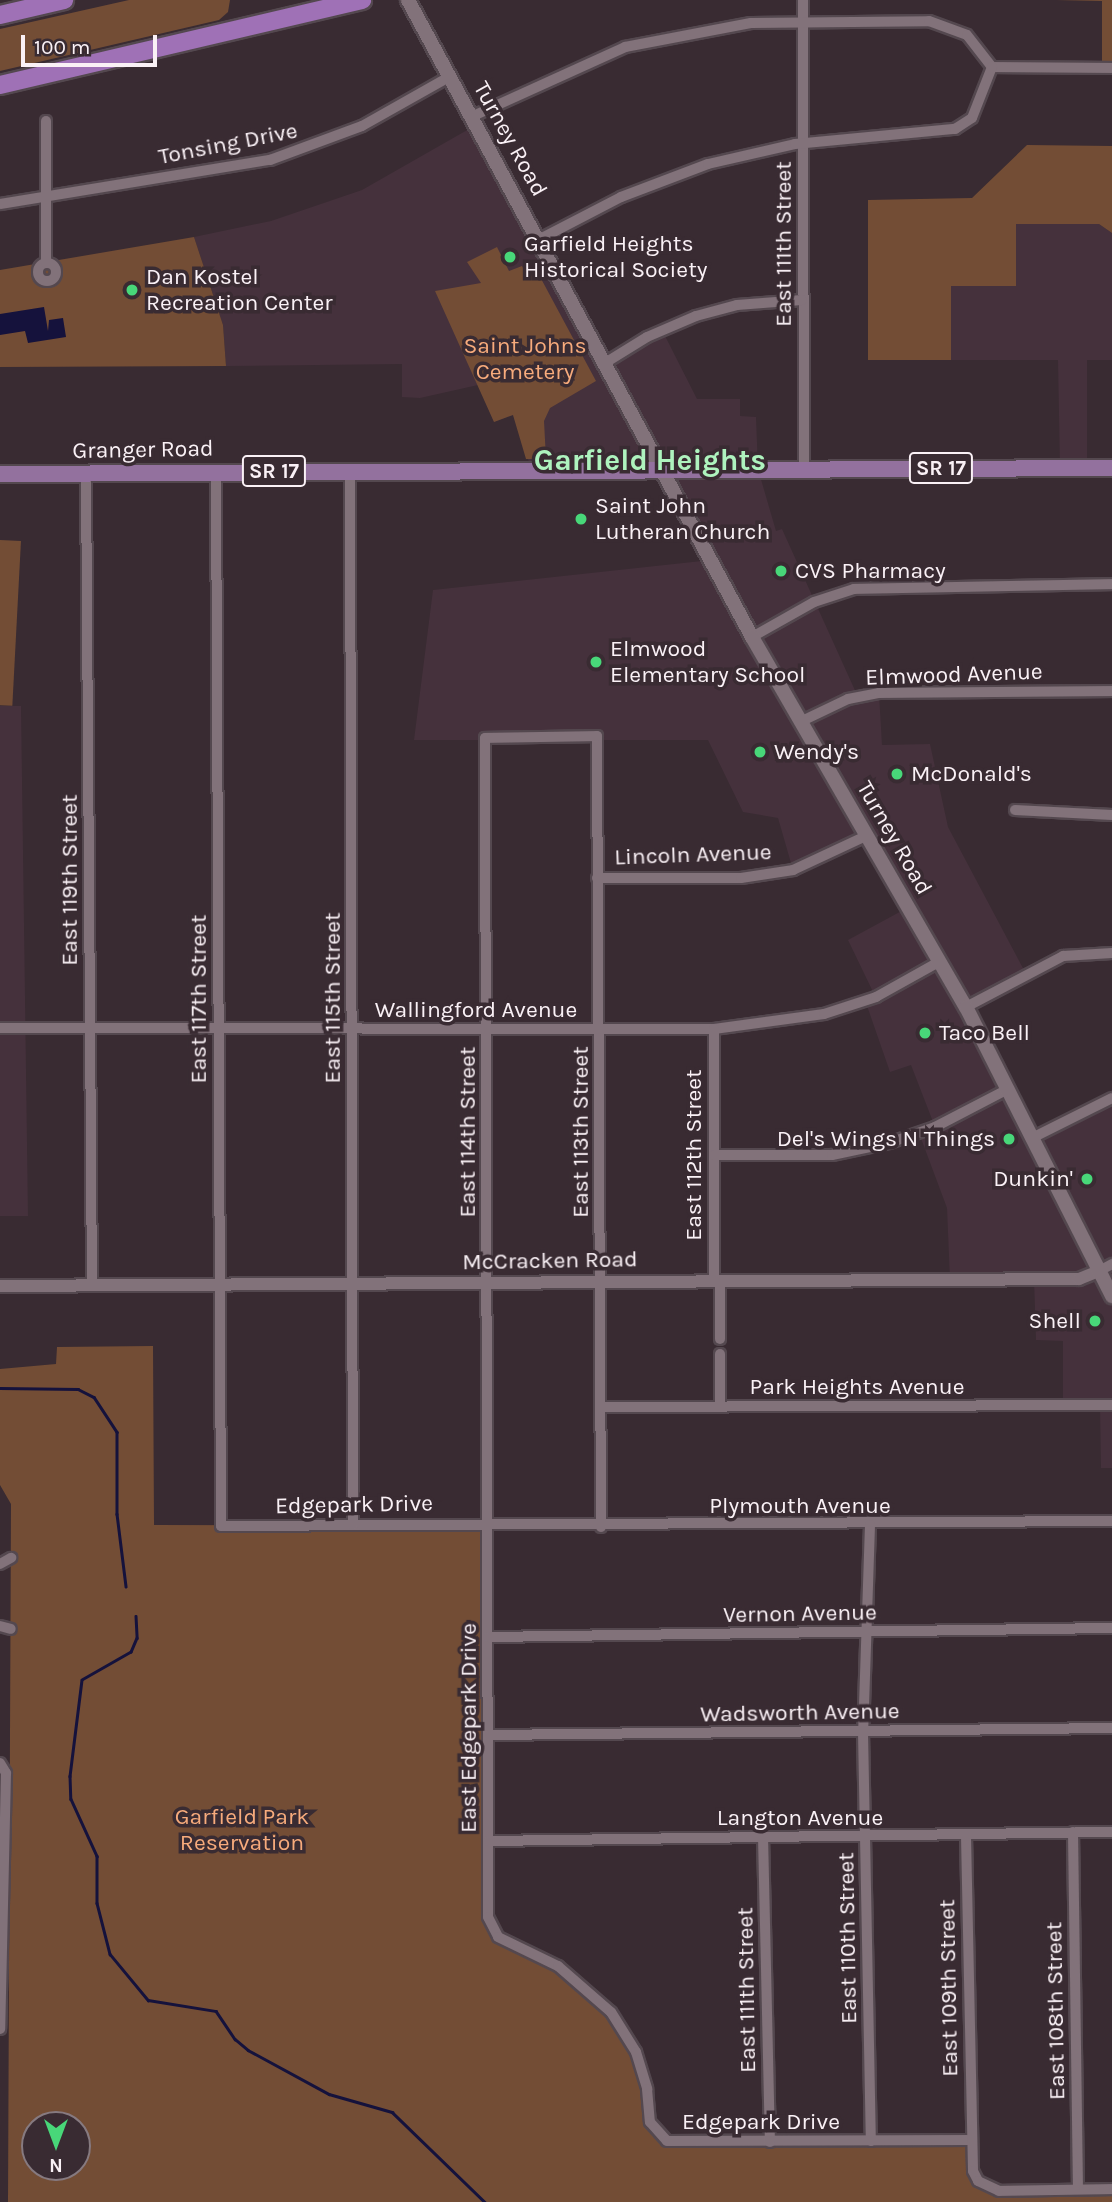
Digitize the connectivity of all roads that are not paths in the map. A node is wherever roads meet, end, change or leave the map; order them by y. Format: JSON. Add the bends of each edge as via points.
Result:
{"nodes":[{"id":1,"x":64,"y":0,"type":"edge"},
{"id":2,"x":362,"y":0,"type":"edge"},
{"id":3,"x":408,"y":0,"type":"edge"},
{"id":4,"x":803,"y":0,"type":"edge"},
{"id":5,"x":0,"y":15,"type":"edge"},
{"id":6,"x":803,"y":20,"type":"junction"},
{"id":7,"x":992,"y":67,"type":"junction"},
{"id":8,"x":1112,"y":68,"type":"edge"},
{"id":9,"x":449,"y":77,"type":"junction"},
{"id":10,"x":0,"y":85,"type":"edge"},
{"id":11,"x":471,"y":117,"type":"junction"},
{"id":12,"x":46,"y":121,"type":"dead end"},
{"id":13,"x":803,"y":143,"type":"junction"},
{"id":14,"x":45,"y":196,"type":"junction"},
{"id":15,"x":0,"y":204,"type":"edge"},
{"id":16,"x":540,"y":239,"type":"junction"},
{"id":17,"x":46,"y":263,"type":"dead end"},
{"id":18,"x":802,"y":300,"type":"junction"},
{"id":19,"x":605,"y":363,"type":"junction"},
{"id":20,"x":804,"y":468,"type":"junction"},
{"id":21,"x":1112,"y":468,"type":"edge"},
{"id":22,"x":664,"y":470,"type":"junction"},
{"id":23,"x":216,"y":471,"type":"junction"},
{"id":24,"x":350,"y":471,"type":"junction"},
{"id":25,"x":86,"y":473,"type":"junction"},
{"id":26,"x":0,"y":474,"type":"edge"},
{"id":27,"x":1112,"y":584,"type":"edge"},
{"id":28,"x":752,"y":637,"type":"junction"},
{"id":29,"x":1112,"y":691,"type":"edge"},
{"id":30,"x":802,"y":720,"type":"junction"},
{"id":31,"x":485,"y":738,"type":"joint"},
{"id":32,"x":1015,"y":810,"type":"dead end"},
{"id":33,"x":1112,"y":815,"type":"edge"},
{"id":34,"x":866,"y":836,"type":"junction"},
{"id":35,"x":597,"y":878,"type":"junction"},
{"id":36,"x":1112,"y":953,"type":"edge"},
{"id":37,"x":939,"y":962,"type":"junction"},
{"id":38,"x":966,"y":1007,"type":"junction"},
{"id":39,"x":0,"y":1028,"type":"edge"},
{"id":40,"x":90,"y":1028,"type":"junction"},
{"id":41,"x":218,"y":1028,"type":"junction"},
{"id":42,"x":487,"y":1029,"type":"junction"},
{"id":43,"x":599,"y":1029,"type":"junction"},
{"id":44,"x":714,"y":1029,"type":"junction"},
{"id":45,"x":352,"y":1030,"type":"junction"},
{"id":46,"x":1006,"y":1090,"type":"junction"},
{"id":47,"x":1112,"y":1098,"type":"edge"},
{"id":48,"x":1032,"y":1138,"type":"junction"},
{"id":49,"x":714,"y":1155,"type":"junction"},
{"id":50,"x":1112,"y":1264,"type":"edge"},
{"id":51,"x":1098,"y":1271,"type":"junction"},
{"id":52,"x":601,"y":1281,"type":"junction"},
{"id":53,"x":717,"y":1281,"type":"junction"},
{"id":54,"x":489,"y":1283,"type":"junction"},
{"id":55,"x":354,"y":1284,"type":"junction"},
{"id":56,"x":0,"y":1286,"type":"edge"},
{"id":57,"x":92,"y":1286,"type":"junction"},
{"id":58,"x":220,"y":1286,"type":"junction"},
{"id":59,"x":1112,"y":1296,"type":"edge"},
{"id":60,"x":720,"y":1339,"type":"dead end"},
{"id":61,"x":720,"y":1354,"type":"dead end"},
{"id":62,"x":1112,"y":1405,"type":"edge"},
{"id":63,"x":603,"y":1407,"type":"junction"},
{"id":64,"x":720,"y":1407,"type":"junction"},
{"id":65,"x":1112,"y":1521,"type":"edge"},
{"id":66,"x":353,"y":1525,"type":"junction"},
{"id":67,"x":870,"y":1525,"type":"junction"},
{"id":68,"x":221,"y":1526,"type":"joint"},
{"id":69,"x":488,"y":1526,"type":"junction"},
{"id":70,"x":601,"y":1527,"type":"junction"},
{"id":71,"x":11,"y":1558,"type":"dead end"},
{"id":72,"x":0,"y":1564,"type":"edge"},
{"id":73,"x":1112,"y":1628,"type":"edge"},
{"id":74,"x":868,"y":1633,"type":"junction"},
{"id":75,"x":489,"y":1637,"type":"junction"},
{"id":76,"x":1112,"y":1728,"type":"edge"},
{"id":77,"x":863,"y":1732,"type":"junction"},
{"id":78,"x":488,"y":1734,"type":"junction"},
{"id":79,"x":0,"y":1763,"type":"edge"},
{"id":80,"x":1073,"y":1832,"type":"junction"},
{"id":81,"x":1112,"y":1832,"type":"edge"},
{"id":82,"x":762,"y":1836,"type":"junction"},
{"id":83,"x":966,"y":1836,"type":"junction"},
{"id":84,"x":865,"y":1838,"type":"junction"},
{"id":85,"x":489,"y":1841,"type":"junction"},
{"id":86,"x":3,"y":1890,"type":"edge"},
{"id":87,"x":492,"y":1929,"type":"joint"},
{"id":88,"x":1,"y":2029,"type":"edge"},
{"id":89,"x":970,"y":2140,"type":"junction"},
{"id":90,"x":871,"y":2141,"type":"junction"},
{"id":91,"x":770,"y":2142,"type":"junction"},
{"id":92,"x":1078,"y":2189,"type":"junction"},
{"id":93,"x":1112,"y":2189,"type":"edge"}],
"edges":[{"from":1,"to":5,"type":"highway"},
{"from":2,"to":10,"type":"highway"},
{"from":3,"to":9,"type":"main road","name":"Turney Road"},
{"from":4,"to":6,"type":"street","name":"East 111th Street"},
{"from":6,"to":7,"type":"street","via":[[929,20],[967,35]]},
{"from":6,"to":11,"type":"street","via":[[712,27],[625,47]]},
{"from":6,"to":13,"type":"street","name":"East 111th Street"},
{"from":7,"to":8,"type":"street"},
{"from":7,"to":13,"type":"street","via":[[977,109],[955,130]]},
{"from":9,"to":11,"type":"main road","name":"Turney Road"},
{"from":9,"to":14,"type":"street","name":"Tonsing Drive","via":[[362,126],[270,160]]},
{"from":11,"to":16,"type":"main road","name":"Turney Road"},
{"from":12,"to":14,"type":"street"},
{"from":13,"to":16,"type":"street","via":[[663,179]]},
{"from":13,"to":18,"type":"street","name":"East 111th Street"},
{"from":14,"to":15,"type":"street","name":"Tonsing Drive"},
{"from":14,"to":17,"type":"street"},
{"from":16,"to":19,"type":"main road","name":"Turney Road"},
{"from":18,"to":19,"type":"street","via":[[737,305],[696,316],[647,337]]},
{"from":18,"to":20,"type":"street","name":"East 111th Street"},
{"from":19,"to":22,"type":"main road","name":"Turney Road"},
{"from":20,"to":21,"type":"main road","name":"Granger Road","number":"SR 17"},
{"from":20,"to":22,"type":"main road","name":"Granger Road","number":"SR 17"},
{"from":22,"to":24,"type":"main road","name":"Granger Road","number":"SR 17"},
{"from":22,"to":28,"type":"main road","name":"Turney Road"},
{"from":23,"to":24,"type":"main road","name":"Granger Road","number":"SR 17"},
{"from":23,"to":25,"type":"main road","name":"Granger Road","number":"SR 17"},
{"from":23,"to":41,"type":"street","name":"East 117th Street"},
{"from":24,"to":45,"type":"street","name":"East 115th Street"},
{"from":25,"to":26,"type":"main road","name":"Granger Road","number":"SR 17"},
{"from":25,"to":40,"type":"street","name":"East 119th Street"},
{"from":27,"to":28,"type":"street","via":[[854,589],[814,603]]},
{"from":28,"to":30,"type":"main road","name":"Turney Road"},
{"from":29,"to":30,"type":"street","name":"Elmwood Avenue","via":[[880,693],[848,699]]},
{"from":30,"to":34,"type":"main road","name":"Turney Road"},
{"from":31,"to":35,"type":"street","name":"East 113th Street","via":[[597,736]]},
{"from":31,"to":42,"type":"street","name":"East 114th Street"},
{"from":32,"to":33,"type":"street"},
{"from":34,"to":35,"type":"street","name":"Lincoln Avenue","via":[[793,870],[741,878]]},
{"from":34,"to":37,"type":"main road","name":"Turney Road"},
{"from":35,"to":43,"type":"street","name":"East 113th Street"},
{"from":36,"to":38,"type":"street","via":[[1063,956]]},
{"from":37,"to":38,"type":"main road","name":"Turney Road"},
{"from":37,"to":44,"type":"street","name":"Wallingford Avenue","via":[[876,997],[824,1014]]},
{"from":38,"to":46,"type":"main road","name":"Turney Road"},
{"from":39,"to":40,"type":"street","name":"Wallingford Avenue"},
{"from":40,"to":41,"type":"street","name":"Wallingford Avenue"},
{"from":40,"to":57,"type":"street","name":"East 119th Street"},
{"from":41,"to":45,"type":"street","name":"Wallingford Avenue"},
{"from":41,"to":58,"type":"street","name":"East 117th Street"},
{"from":42,"to":43,"type":"street","name":"Wallingford Avenue"},
{"from":42,"to":45,"type":"street","name":"Wallingford Avenue"},
{"from":42,"to":54,"type":"street","name":"East 114th Street"},
{"from":43,"to":44,"type":"street","name":"Wallingford Avenue"},
{"from":43,"to":52,"type":"street","name":"East 113th Street"},
{"from":44,"to":49,"type":"street","name":"East 112th Street"},
{"from":45,"to":55,"type":"street","name":"East 115th Street"},
{"from":46,"to":48,"type":"main road","name":"Turney Road"},
{"from":46,"to":49,"type":"street","via":[[935,1127],[889,1143],[832,1155]]},
{"from":47,"to":48,"type":"street"},
{"from":48,"to":51,"type":"main road","name":"Turney Road"},
{"from":49,"to":53,"type":"street","name":"East 112th Street"},
{"from":50,"to":51,"type":"street"},
{"from":51,"to":53,"type":"street","name":"McCracken Road","via":[[1079,1279]]},
{"from":51,"to":59,"type":"main road","name":"Turney Road"},
{"from":52,"to":53,"type":"street","name":"McCracken Road"},
{"from":52,"to":54,"type":"street","name":"McCracken Road"},
{"from":52,"to":63,"type":"street","name":"East 113th Street"},
{"from":53,"to":60,"type":"street","name":"East 112th Street"},
{"from":54,"to":55,"type":"street","name":"McCracken Road"},
{"from":54,"to":69,"type":"street","name":"East 114th Street"},
{"from":55,"to":58,"type":"street","name":"McCracken Road"},
{"from":55,"to":66,"type":"street","name":"East 115th Street"},
{"from":56,"to":57,"type":"street","name":"McCracken Road"},
{"from":57,"to":58,"type":"street","name":"McCracken Road"},
{"from":58,"to":68,"type":"street","name":"East 117th Street"},
{"from":61,"to":64,"type":"street"},
{"from":62,"to":64,"type":"street","name":"Park Heights Avenue"},
{"from":63,"to":64,"type":"street","name":"Park Heights Avenue"},
{"from":63,"to":70,"type":"street","name":"East 113th Street"},
{"from":65,"to":67,"type":"street","name":"Plymouth Avenue"},
{"from":66,"to":68,"type":"street","name":"Edgepark Drive"},
{"from":66,"to":69,"type":"street","name":"Edgepark Drive","via":[[467,1522]]},
{"from":67,"to":70,"type":"street","name":"Plymouth Avenue"},
{"from":67,"to":74,"type":"street","name":"East 110th Street"},
{"from":69,"to":70,"type":"street","name":"Plymouth Avenue"},
{"from":69,"to":75,"type":"street","name":"East Edgepark Drive"},
{"from":71,"to":72,"type":"street"},
{"from":73,"to":74,"type":"street","name":"Vernon Avenue"},
{"from":74,"to":75,"type":"street","name":"Vernon Avenue"},
{"from":74,"to":77,"type":"street","name":"East 110th Street"},
{"from":75,"to":78,"type":"street","name":"East Edgepark Drive"},
{"from":76,"to":77,"type":"street","name":"Wadsworth Avenue"},
{"from":77,"to":78,"type":"street","name":"Wadsworth Avenue"},
{"from":77,"to":84,"type":"street","name":"East 110th Street"},
{"from":78,"to":85,"type":"street","name":"East Edgepark Drive"},
{"from":79,"to":86,"type":"street","via":[[6,1773]]},
{"from":80,"to":81,"type":"street","name":"Langton Avenue"},
{"from":80,"to":83,"type":"street","name":"Langton Avenue"},
{"from":80,"to":92,"type":"street","name":"East 108th Street"},
{"from":82,"to":84,"type":"street","name":"Langton Avenue"},
{"from":82,"to":85,"type":"street","name":"Langton Avenue"},
{"from":82,"to":91,"type":"street","name":"East 111th Street"},
{"from":83,"to":84,"type":"street","name":"Langton Avenue"},
{"from":83,"to":89,"type":"street","name":"East 109th Street"},
{"from":84,"to":90,"type":"street","name":"East 110th Street"},
{"from":85,"to":87,"type":"street","name":"East Edgepark Drive","via":[[488,1917]]},
{"from":86,"to":88,"type":"street"},
{"from":87,"to":91,"type":"street","name":"Edgepark Drive","via":[[507,1943],[558,1966],[611,2012],[636,2052],[657,2134],[680,2144]]},
{"from":89,"to":90,"type":"street","name":"Edgepark Drive"},
{"from":89,"to":92,"type":"street","via":[[973,2171],[987,2187]]},
{"from":90,"to":91,"type":"street","name":"Edgepark Drive"},
{"from":92,"to":93,"type":"street"}]}
